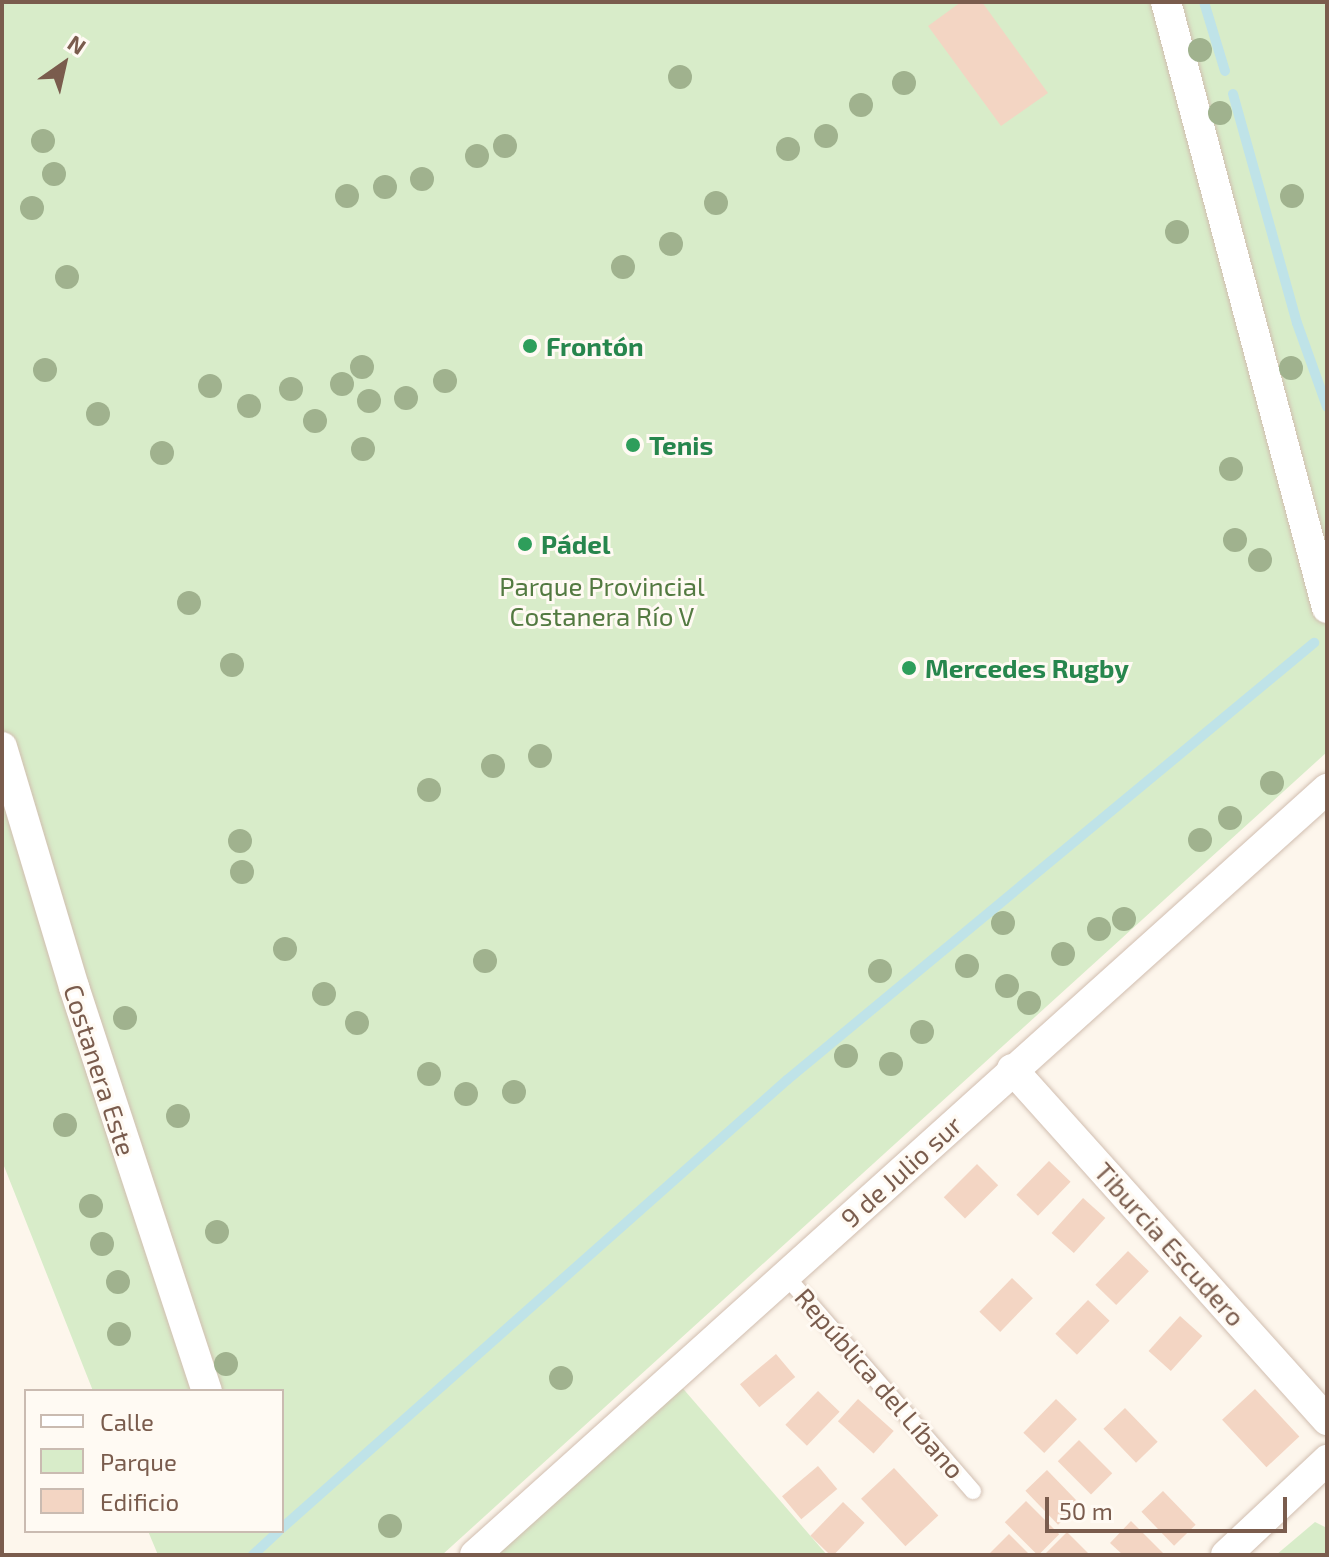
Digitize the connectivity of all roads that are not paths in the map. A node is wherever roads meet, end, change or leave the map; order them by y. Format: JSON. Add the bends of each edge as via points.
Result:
{"nodes":[{"id":1,"x":1166,"y":2,"type":"edge"},
{"id":2,"x":1327,"y":608,"type":"edge"},
{"id":3,"x":2,"y":747,"type":"edge"},
{"id":4,"x":1327,"y":789,"type":"edge"},
{"id":5,"x":1012,"y":1069,"type":"junction"},
{"id":6,"x":786,"y":1276,"type":"junction"},
{"id":7,"x":206,"y":1389,"type":"edge"},
{"id":8,"x":1327,"y":1420,"type":"edge"},
{"id":9,"x":1327,"y":1460,"type":"edge"},
{"id":10,"x":973,"y":1491,"type":"dead end"},
{"id":11,"x":475,"y":1555,"type":"edge"},
{"id":12,"x":1226,"y":1555,"type":"edge"}],
"edges":[{"from":1,"to":2,"type":"street"},
{"from":3,"to":7,"type":"street","name":"Costanera Este","via":[[78,1001]]},
{"from":4,"to":5,"type":"street","name":"9 de Julio sur"},
{"from":5,"to":6,"type":"street","name":"9 de Julio sur"},
{"from":5,"to":8,"type":"street","name":"Tiburcia Escudero"},
{"from":6,"to":10,"type":"lane","name":"República del Líbano"},
{"from":6,"to":11,"type":"street","name":"9 de Julio sur"},
{"from":9,"to":12,"type":"street"}]}
